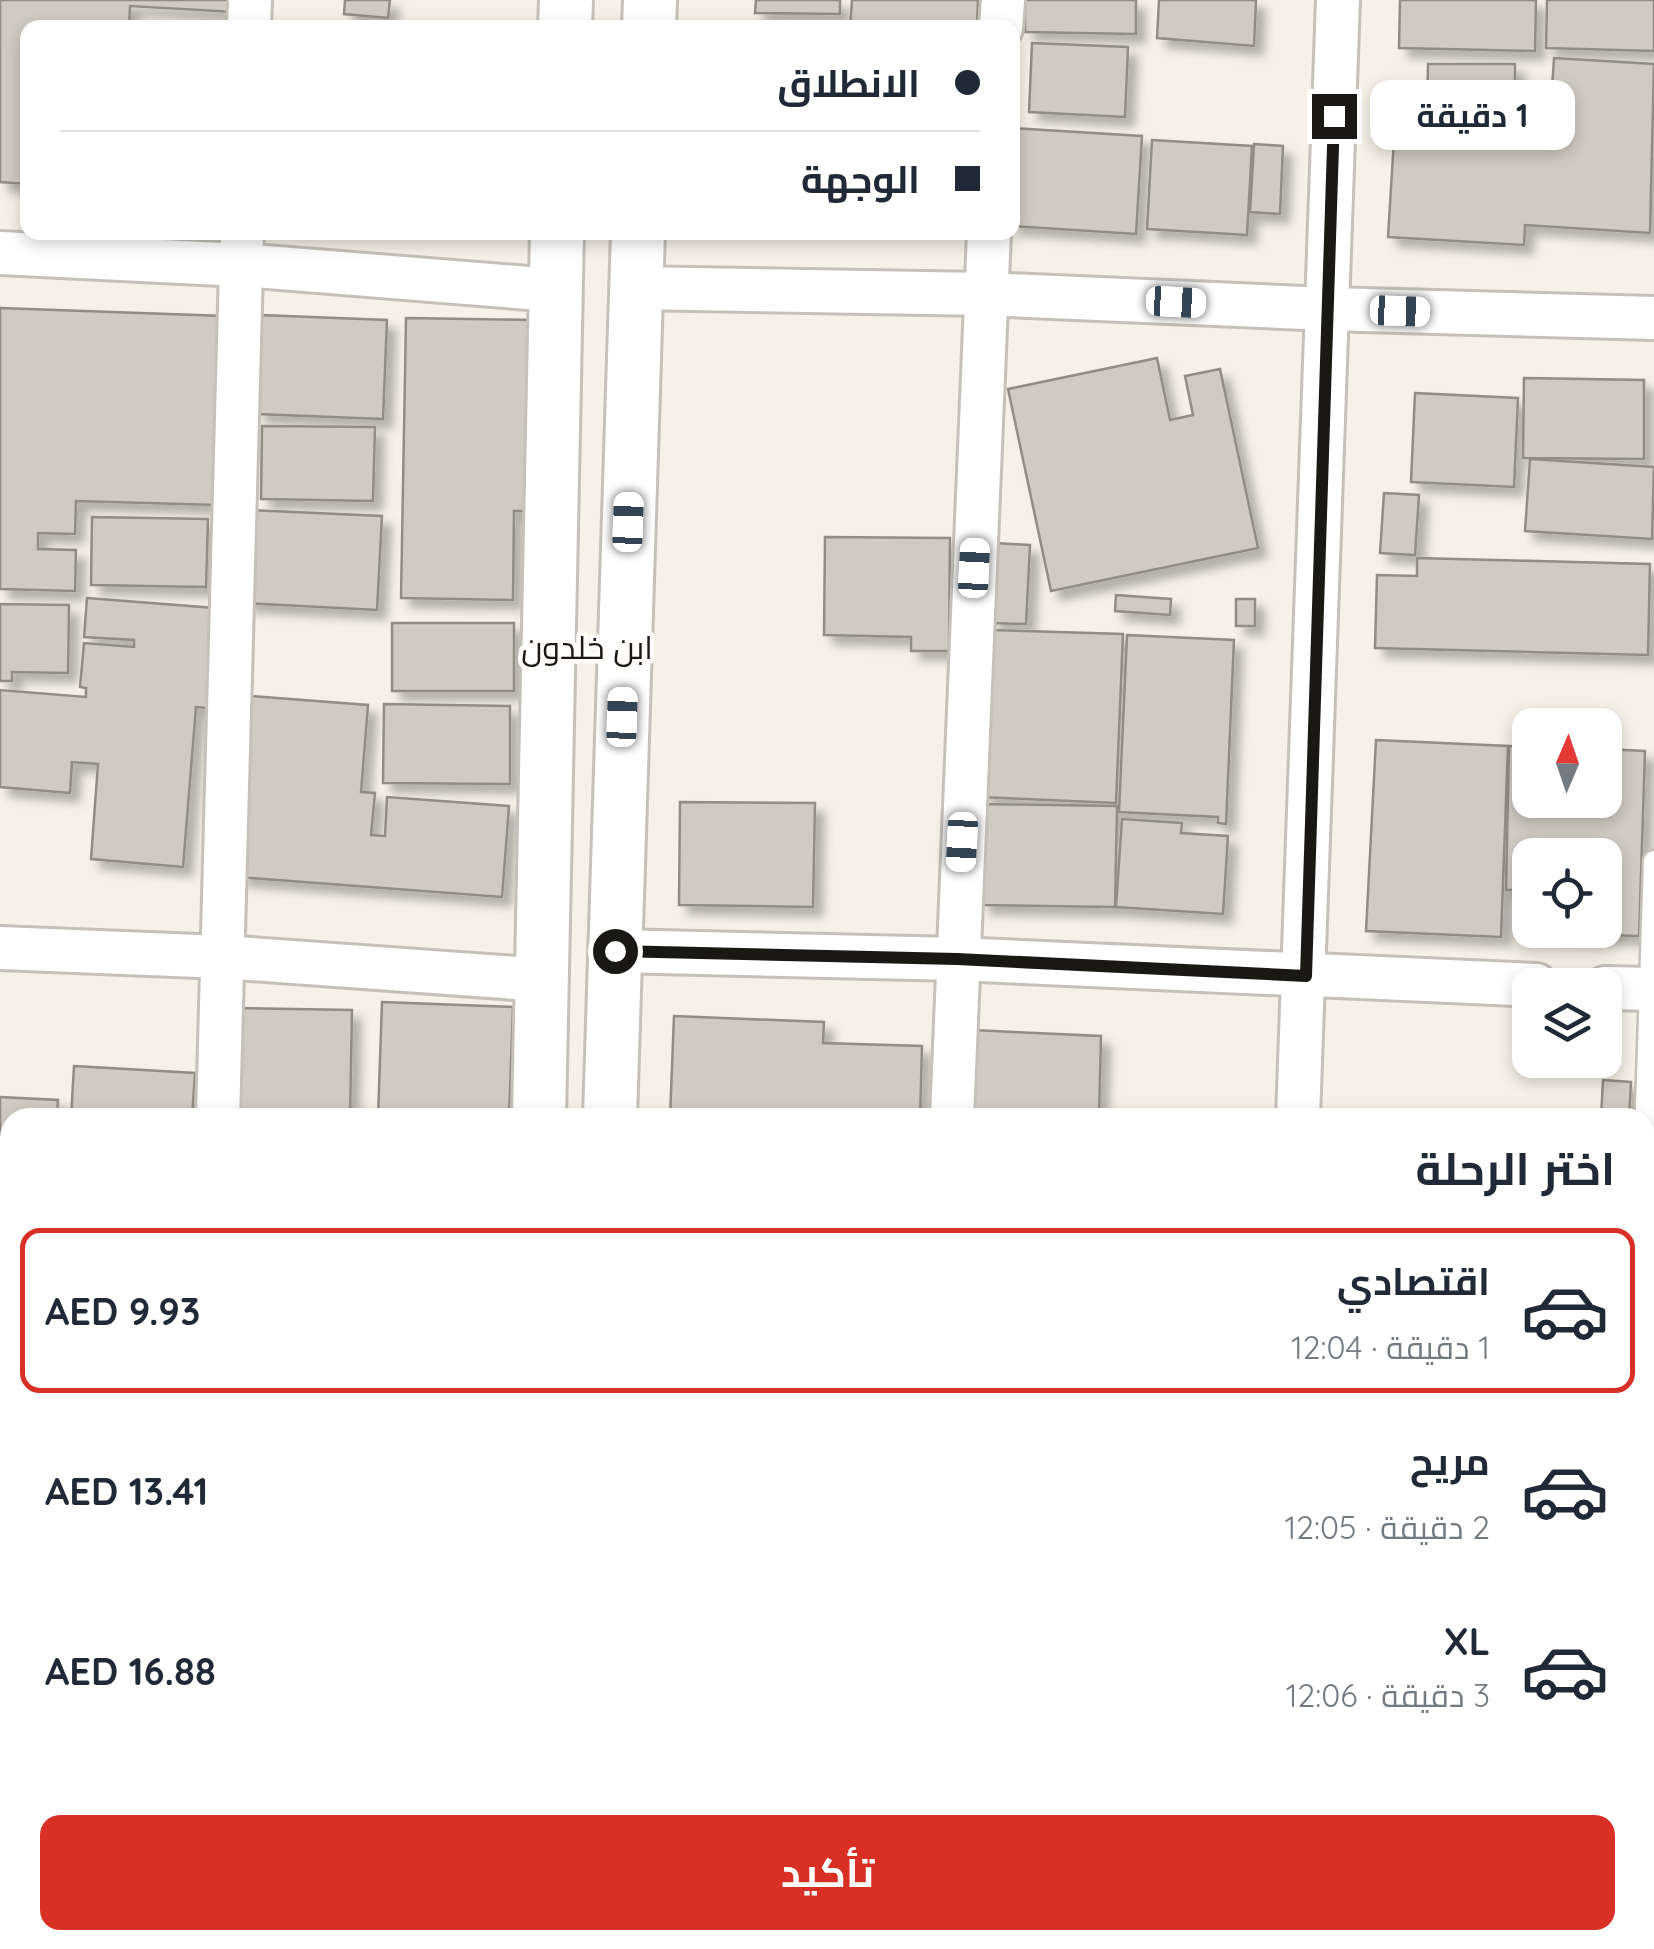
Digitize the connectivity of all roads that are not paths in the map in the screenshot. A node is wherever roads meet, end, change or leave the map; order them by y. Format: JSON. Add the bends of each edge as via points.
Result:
{"nodes":[{"id":1,"x":1338,"y":0,"type":"edge"},
{"id":2,"x":556,"y":240,"type":"edge"},
{"id":3,"x":638,"y":240,"type":"edge"},
{"id":4,"x":988,"y":240,"type":"edge"},
{"id":5,"x":241,"y":249,"type":"edge"},
{"id":6,"x":0,"y":253,"type":"edge"},
{"id":7,"x":635,"y":288,"type":"junction"},
{"id":8,"x":554,"y":290,"type":"junction"},
{"id":9,"x":985,"y":294,"type":"junction"},
{"id":10,"x":1328,"y":309,"type":"junction"},
{"id":11,"x":1654,"y":318,"type":"edge"},
{"id":12,"x":1654,"y":861,"type":"edge"},
{"id":13,"x":0,"y":948,"type":"edge"},
{"id":14,"x":615,"y":951,"type":"junction"},
{"id":15,"x":223,"y":957,"type":"junction"},
{"id":16,"x":957,"y":959,"type":"junction"},
{"id":17,"x":1306,"y":976,"type":"junction"},
{"id":18,"x":544,"y":980,"type":"junction"},
{"id":19,"x":1512,"y":984,"type":"edge"},
{"id":20,"x":1622,"y":988,"type":"edge"},
{"id":21,"x":1652,"y":989,"type":"edge"},
{"id":22,"x":218,"y":1108,"type":"edge"},
{"id":23,"x":539,"y":1108,"type":"edge"},
{"id":24,"x":610,"y":1108,"type":"edge"},
{"id":25,"x":952,"y":1108,"type":"edge"},
{"id":26,"x":1299,"y":1108,"type":"edge"},
{"id":27,"x":1646,"y":1108,"type":"edge"}],
"edges":[{"from":1,"to":10,"type":"street"},
{"from":2,"to":8,"type":"street"},
{"from":3,"to":7,"type":"street"},
{"from":4,"to":9,"type":"street"},
{"from":5,"to":6,"type":"street"},
{"from":5,"to":8,"type":"street"},
{"from":5,"to":15,"type":"street"},
{"from":7,"to":9,"type":"street"},
{"from":7,"to":14,"type":"street"},
{"from":8,"to":18,"type":"street"},
{"from":9,"to":10,"type":"street"},
{"from":9,"to":16,"type":"street"},
{"from":10,"to":11,"type":"street"},
{"from":10,"to":17,"type":"street"},
{"from":12,"to":21,"type":"lane"},
{"from":13,"to":15,"type":"street"},
{"from":14,"to":16,"type":"street"},
{"from":14,"to":24,"type":"street"},
{"from":15,"to":18,"type":"street"},
{"from":15,"to":22,"type":"street"},
{"from":16,"to":17,"type":"street"},
{"from":16,"to":25,"type":"street"},
{"from":17,"to":19,"type":"street"},
{"from":17,"to":26,"type":"street"},
{"from":18,"to":23,"type":"street"},
{"from":20,"to":21,"type":"street"},
{"from":21,"to":27,"type":"lane"}]}
